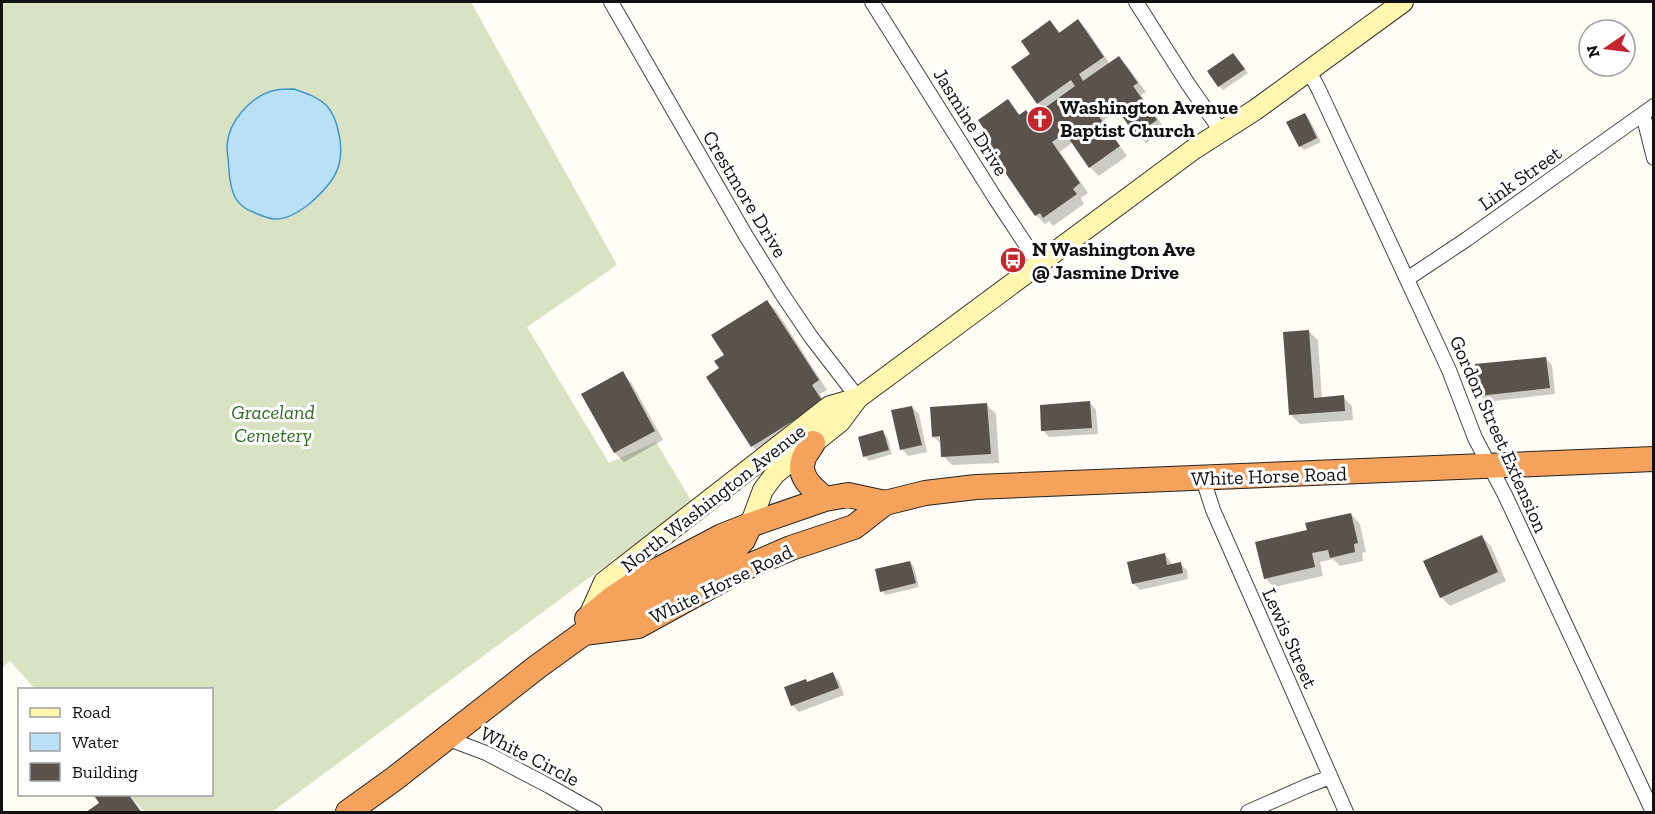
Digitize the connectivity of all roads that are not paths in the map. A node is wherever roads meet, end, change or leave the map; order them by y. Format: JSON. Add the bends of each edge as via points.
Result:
{"nodes":[{"id":1,"x":611,"y":2,"type":"edge"},
{"id":2,"x":872,"y":2,"type":"edge"},
{"id":3,"x":1136,"y":2,"type":"edge"},
{"id":4,"x":1404,"y":2,"type":"edge"},
{"id":5,"x":1309,"y":71,"type":"junction"},
{"id":6,"x":1648,"y":110,"type":"edge"},
{"id":7,"x":1221,"y":131,"type":"junction"},
{"id":8,"x":1653,"y":158,"type":"edge"},
{"id":9,"x":1038,"y":263,"type":"junction"},
{"id":10,"x":1407,"y":279,"type":"junction"},
{"id":11,"x":858,"y":398,"type":"junction"},
{"id":12,"x":813,"y":443,"type":"junction"},
{"id":13,"x":1653,"y":459,"type":"edge"},
{"id":14,"x":1489,"y":466,"type":"junction"},
{"id":15,"x":1203,"y":478,"type":"junction"},
{"id":16,"x":825,"y":499,"type":"junction"},
{"id":17,"x":885,"y":503,"type":"junction"},
{"id":18,"x":750,"y":525,"type":"junction"},
{"id":19,"x":585,"y":626,"type":"junction"},
{"id":20,"x":446,"y":738,"type":"junction"},
{"id":21,"x":1330,"y":777,"type":"junction"},
{"id":22,"x":348,"y":813,"type":"edge"},
{"id":23,"x":595,"y":813,"type":"edge"},
{"id":24,"x":1248,"y":813,"type":"edge"},
{"id":25,"x":1346,"y":813,"type":"edge"},
{"id":26,"x":1653,"y":813,"type":"edge"}],
"edges":[{"from":1,"to":11,"type":"street","name":"Crestmore Drive","via":[[782,294]]},
{"from":2,"to":9,"type":"street","name":"Jasmine Drive"},
{"from":3,"to":7,"type":"street"},
{"from":4,"to":5,"type":"main road","name":"North Washington Avenue"},
{"from":5,"to":7,"type":"main road","name":"North Washington Avenue"},
{"from":5,"to":10,"type":"street","name":"Gordon Street Extension"},
{"from":6,"to":8,"type":"street"},
{"from":6,"to":10,"type":"street","name":"Link Street"},
{"from":7,"to":9,"type":"main road","name":"North Washington Avenue"},
{"from":9,"to":11,"type":"main road","name":"North Washington Avenue"},
{"from":10,"to":14,"type":"street","name":"Gordon Street Extension"},
{"from":11,"to":12,"type":"main road","name":"North Washington Avenue","via":[[840,422]]},
{"from":11,"to":19,"type":"main road","name":"North Washington Avenue","via":[[830,406],[604,582]]},
{"from":12,"to":16,"type":"highway","via":[[802,461],[802,472],[812,489]]},
{"from":12,"to":18,"type":"main road","name":"North Washington Avenue","via":[[775,474]]},
{"from":13,"to":14,"type":"highway","name":"White Horse Road"},
{"from":14,"to":15,"type":"highway","name":"White Horse Road"},
{"from":14,"to":26,"type":"street","name":"Gordon Street Extension"},
{"from":15,"to":17,"type":"highway","name":"White Horse Road","via":[[976,487]]},
{"from":15,"to":21,"type":"street","name":"Lewis Street","via":[[1213,510]]},
{"from":16,"to":17,"type":"highway","name":"White Horse Road","via":[[848,495]]},
{"from":16,"to":18,"type":"highway","name":"White Horse Road"},
{"from":17,"to":19,"type":"highway","name":"White Horse Road","via":[[854,526],[742,569],[638,626]]},
{"from":18,"to":19,"type":"highway","via":[[732,552],[624,611]]},
{"from":19,"to":20,"type":"highway","name":"White Horse Road"},
{"from":20,"to":22,"type":"highway","name":"White Horse Road"},
{"from":20,"to":23,"type":"street","name":"White Circle","via":[[486,753]]},
{"from":21,"to":24,"type":"street"},
{"from":21,"to":25,"type":"street","name":"Lewis Street"}]}
